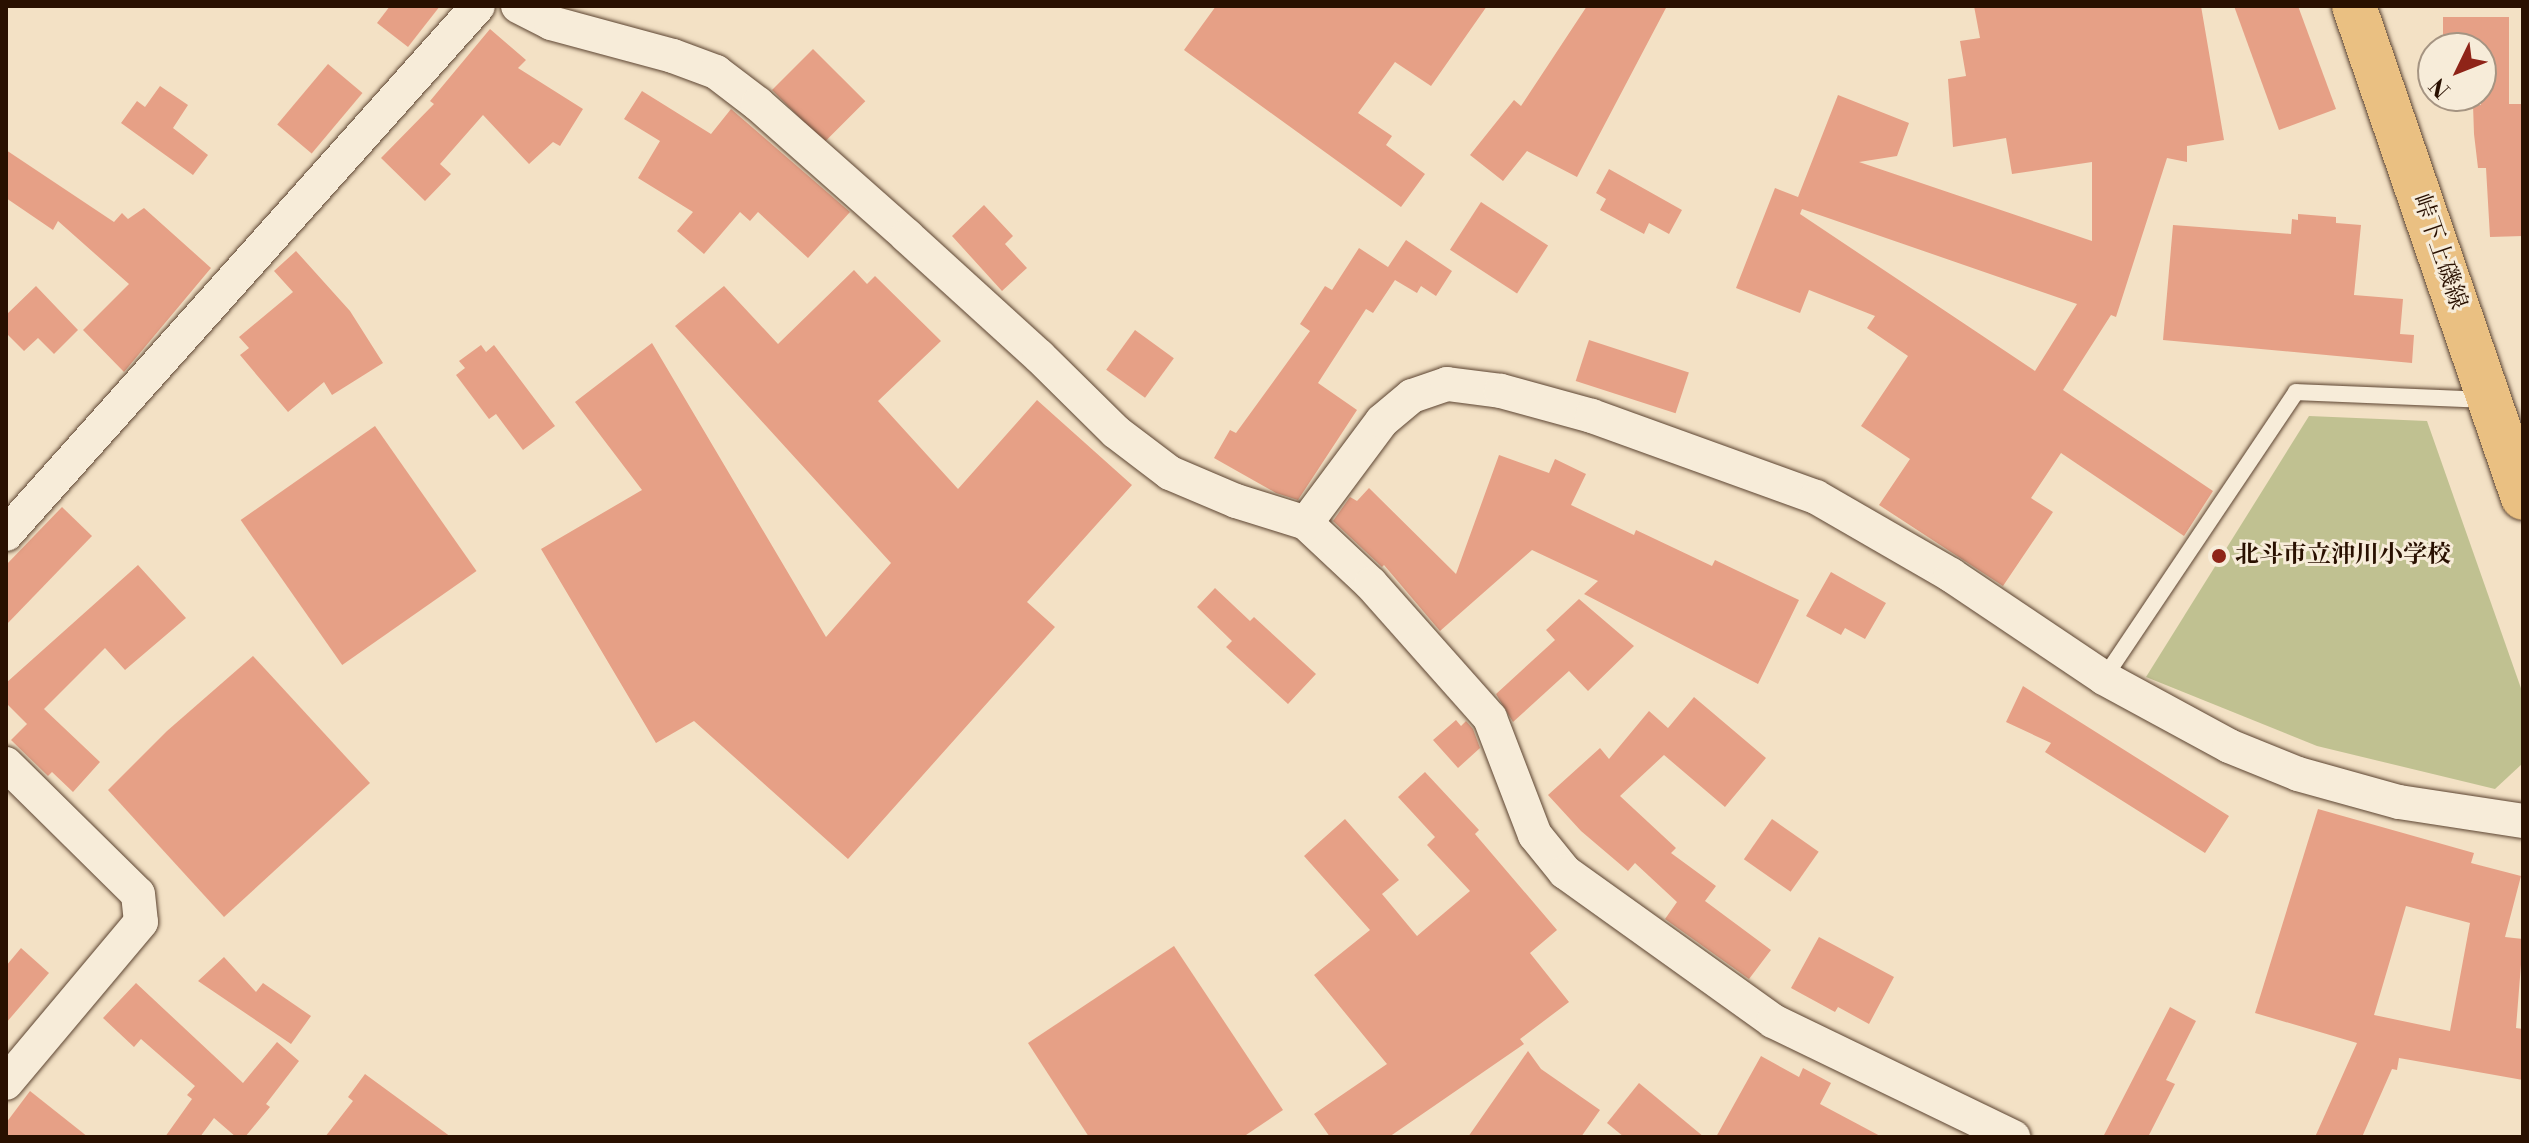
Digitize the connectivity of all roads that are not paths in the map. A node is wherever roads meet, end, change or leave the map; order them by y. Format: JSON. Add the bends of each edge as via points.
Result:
{"nodes":[{"id":1,"x":478,"y":6,"type":"edge"},
{"id":2,"x":518,"y":6,"type":"edge"},
{"id":3,"x":2354,"y":6,"type":"edge"},
{"id":4,"x":2490,"y":400,"type":"junction"},
{"id":5,"x":2523,"y":498,"type":"edge"},
{"id":6,"x":1306,"y":523,"type":"junction"},
{"id":7,"x":6,"y":534,"type":"edge"},
{"id":8,"x":2104,"y":678,"type":"junction"},
{"id":9,"x":6,"y":764,"type":"edge"},
{"id":10,"x":2523,"y":821,"type":"edge"},
{"id":11,"x":6,"y":1083,"type":"edge"},
{"id":12,"x":2013,"y":1137,"type":"edge"}],
"edges":[{"from":1,"to":7,"type":"street"},
{"from":2,"to":6,"type":"street","via":[[551,23],[716,72],[896,226],[1116,432],[1159,465],[1236,501]]},
{"from":3,"to":4,"type":"main road","name":"峠下上磯線"},
{"from":4,"to":5,"type":"main road","name":"峠下上磯線"},
{"from":4,"to":8,"type":"lane","via":[[2296,392]]},
{"from":6,"to":8,"type":"street","via":[[1382,421],[1412,396],[1447,384],[1501,391],[1592,416],[1816,497],[1951,575]]},
{"from":6,"to":12,"type":"street","via":[[1371,584],[1490,718],[1535,835],[1565,872],[1773,1021]]},
{"from":8,"to":10,"type":"street","via":[[2229,746],[2298,774],[2399,802]]},
{"from":9,"to":11,"type":"street","via":[[138,894],[141,922]]}]}
